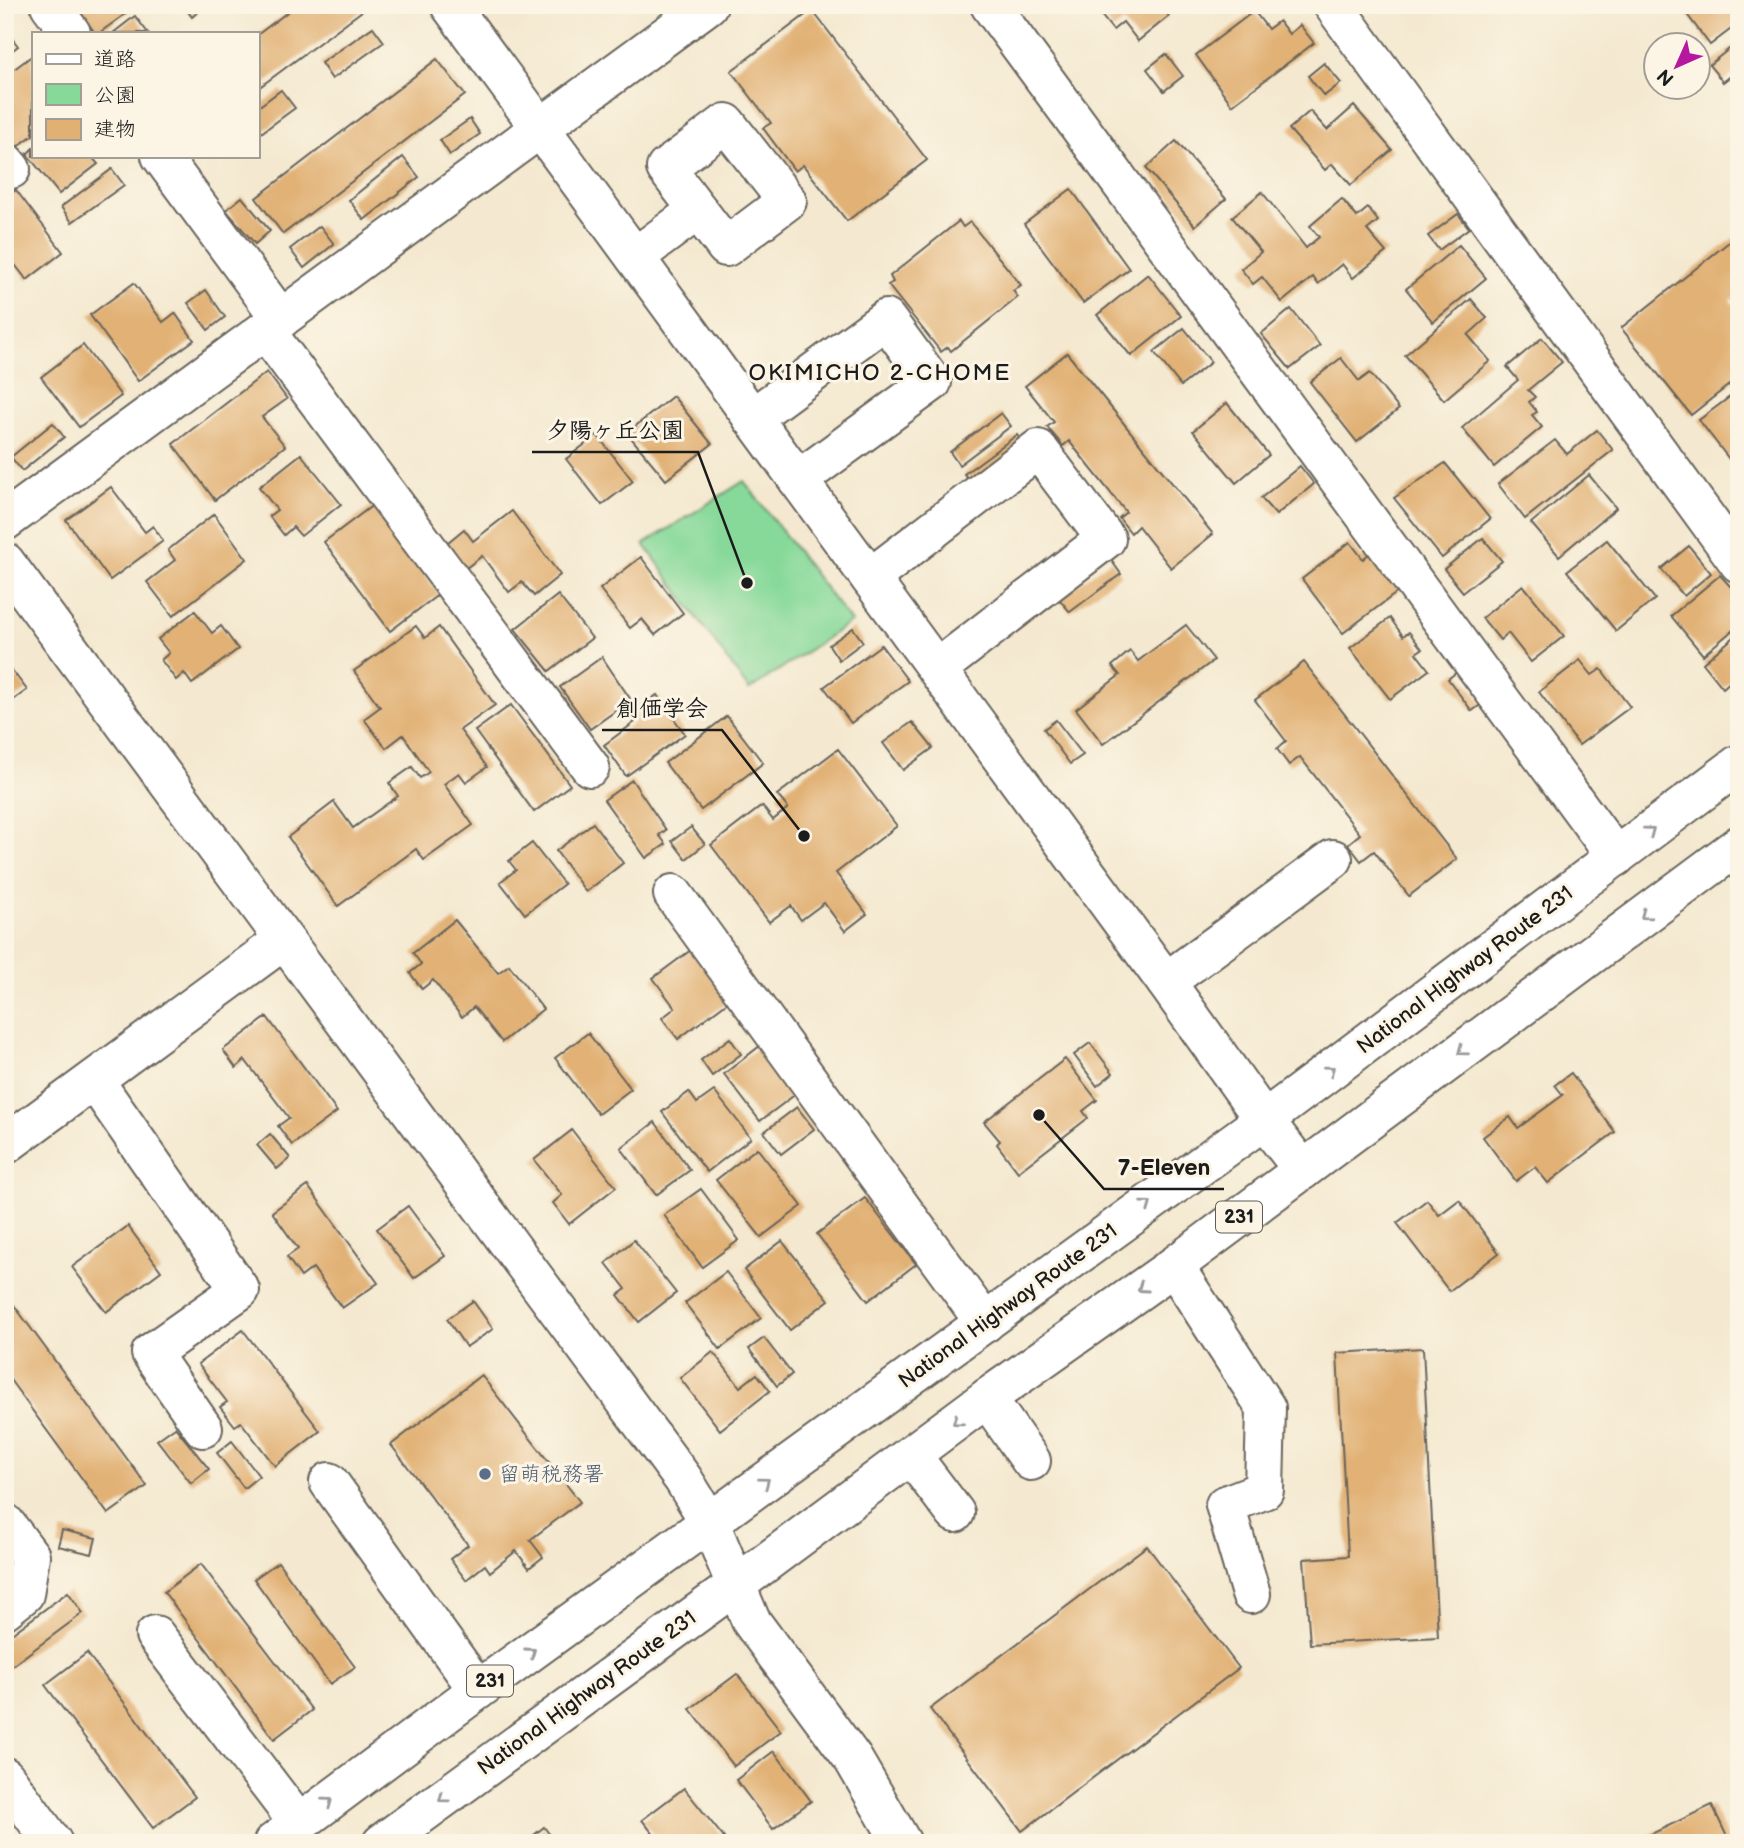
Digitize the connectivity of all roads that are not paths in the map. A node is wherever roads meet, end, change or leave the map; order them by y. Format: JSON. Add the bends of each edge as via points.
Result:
{"nodes":[{"id":1,"x":50,"y":5,"type":"edge"},
{"id":2,"x":450,"y":5,"type":"edge"},
{"id":3,"x":708,"y":5,"type":"edge"},
{"id":4,"x":990,"y":5,"type":"edge"},
{"id":5,"x":1333,"y":5,"type":"edge"},
{"id":6,"x":70,"y":32,"type":"edge"},
{"id":7,"x":540,"y":129,"type":"junction"},
{"id":8,"x":162,"y":158,"type":"edge"},
{"id":9,"x":698,"y":210,"type":"dead end"},
{"id":10,"x":635,"y":257,"type":"junction"},
{"id":11,"x":273,"y":325,"type":"junction"},
{"id":12,"x":752,"y":418,"type":"junction"},
{"id":13,"x":798,"y":480,"type":"junction"},
{"id":14,"x":5,"y":521,"type":"edge"},
{"id":15,"x":5,"y":562,"type":"edge"},
{"id":16,"x":1739,"y":563,"type":"edge"},
{"id":17,"x":870,"y":578,"type":"junction"},
{"id":18,"x":937,"y":669,"type":"junction"},
{"id":19,"x":1739,"y":764,"type":"edge"},
{"id":20,"x":590,"y":767,"type":"dead end"},
{"id":21,"x":1739,"y":845,"type":"edge"},
{"id":22,"x":1616,"y":857,"type":"junction"},
{"id":23,"x":1333,"y":859,"type":"dead end"},
{"id":24,"x":673,"y":894,"type":"dead end"},
{"id":25,"x":284,"y":940,"type":"junction"},
{"id":26,"x":1167,"y":982,"type":"junction"},
{"id":27,"x":94,"y":1080,"type":"junction"},
{"id":28,"x":1264,"y":1120,"type":"junction"},
{"id":29,"x":5,"y":1145,"type":"edge"},
{"id":30,"x":1303,"y":1170,"type":"junction"},
{"id":31,"x":1174,"y":1266,"type":"junction"},
{"id":32,"x":985,"y":1323,"type":"junction"},
{"id":33,"x":987,"y":1398,"type":"junction"},
{"id":34,"x":203,"y":1428,"type":"dead end"},
{"id":35,"x":911,"y":1455,"type":"junction"},
{"id":36,"x":1031,"y":1461,"type":"dead end"},
{"id":37,"x":329,"y":1482,"type":"dead end"},
{"id":38,"x":955,"y":1513,"type":"dead end"},
{"id":39,"x":5,"y":1523,"type":"edge"},
{"id":40,"x":710,"y":1523,"type":"junction"},
{"id":41,"x":736,"y":1585,"type":"junction"},
{"id":42,"x":1251,"y":1594,"type":"dead end"},
{"id":43,"x":5,"y":1609,"type":"edge"},
{"id":44,"x":155,"y":1635,"type":"dead end"},
{"id":45,"x":478,"y":1690,"type":"junction"},
{"id":46,"x":5,"y":1777,"type":"edge"},
{"id":47,"x":286,"y":1833,"type":"edge"},
{"id":48,"x":53,"y":1843,"type":"edge"},
{"id":49,"x":382,"y":1843,"type":"edge"},
{"id":50,"x":902,"y":1843,"type":"edge"}],
"edges":[{"from":1,"to":6,"type":"main road"},
{"from":2,"to":7,"type":"main road"},
{"from":3,"to":7,"type":"main road"},
{"from":4,"to":22,"type":"main road"},
{"from":5,"to":16,"type":"main road"},
{"from":7,"to":10,"type":"main road"},
{"from":7,"to":11,"type":"main road"},
{"from":8,"to":11,"type":"main road"},
{"from":9,"to":10,"type":"main road"},
{"from":10,"to":12,"type":"main road"},
{"from":11,"to":14,"type":"main road"},
{"from":11,"to":20,"type":"main road"},
{"from":12,"to":13,"type":"main road"},
{"from":12,"to":13,"type":"main road","via":[[886,319],[932,382]]},
{"from":13,"to":17,"type":"main road"},
{"from":15,"to":25,"type":"main road"},
{"from":17,"to":18,"type":"main road"},
{"from":17,"to":18,"type":"main road","via":[[1038,449],[1106,539]]},
{"from":18,"to":26,"type":"main road"},
{"from":22,"to":19,"type":"main road","name":"National Highway Route 231","number":"231","one_way":true},
{"from":21,"to":30,"type":"main road","name":"National Highway Route 231","number":"231","one_way":true},
{"from":28,"to":22,"type":"main road","name":"National Highway Route 231","number":"231","one_way":true},
{"from":23,"to":26,"type":"main road"},
{"from":24,"to":32,"type":"main road"},
{"from":25,"to":27,"type":"main road"},
{"from":25,"to":40,"type":"main road","via":[[684,1479]]},
{"from":26,"to":28,"type":"main road"},
{"from":27,"to":29,"type":"main road"},
{"from":27,"to":34,"type":"main road","via":[[240,1290],[150,1353]]},
{"from":28,"to":30,"type":"main road"},
{"from":32,"to":28,"type":"main road","name":"National Highway Route 231","number":"231","one_way":true},
{"from":30,"to":31,"type":"main road","name":"National Highway Route 231","number":"231"},
{"from":31,"to":33,"type":"main road","name":"National Highway Route 231","number":"231","one_way":true},
{"from":31,"to":42,"type":"main road","via":[[1266,1408],[1264,1490],[1225,1505]]},
{"from":40,"to":32,"type":"main road","name":"National Highway Route 231","number":"231","one_way":true},
{"from":33,"to":35,"type":"main road","name":"National Highway Route 231","number":"231","one_way":true},
{"from":33,"to":36,"type":"main road"},
{"from":35,"to":38,"type":"main road"},
{"from":35,"to":41,"type":"main road","name":"National Highway Route 231","number":"231"},
{"from":37,"to":45,"type":"main road"},
{"from":39,"to":43,"type":"main road","via":[[30,1556],[24,1594]]},
{"from":40,"to":41,"type":"main road"},
{"from":45,"to":40,"type":"main road","name":"National Highway Route 231","number":"231","one_way":true},
{"from":41,"to":49,"type":"main road","name":"National Highway Route 231","number":"231","one_way":true},
{"from":41,"to":50,"type":"main road","via":[[751,1621],[853,1759]]},
{"from":44,"to":47,"type":"main road"},
{"from":47,"to":45,"type":"main road","name":"National Highway Route 231","number":"231","one_way":true},
{"from":46,"to":48,"type":"main road"}]}
